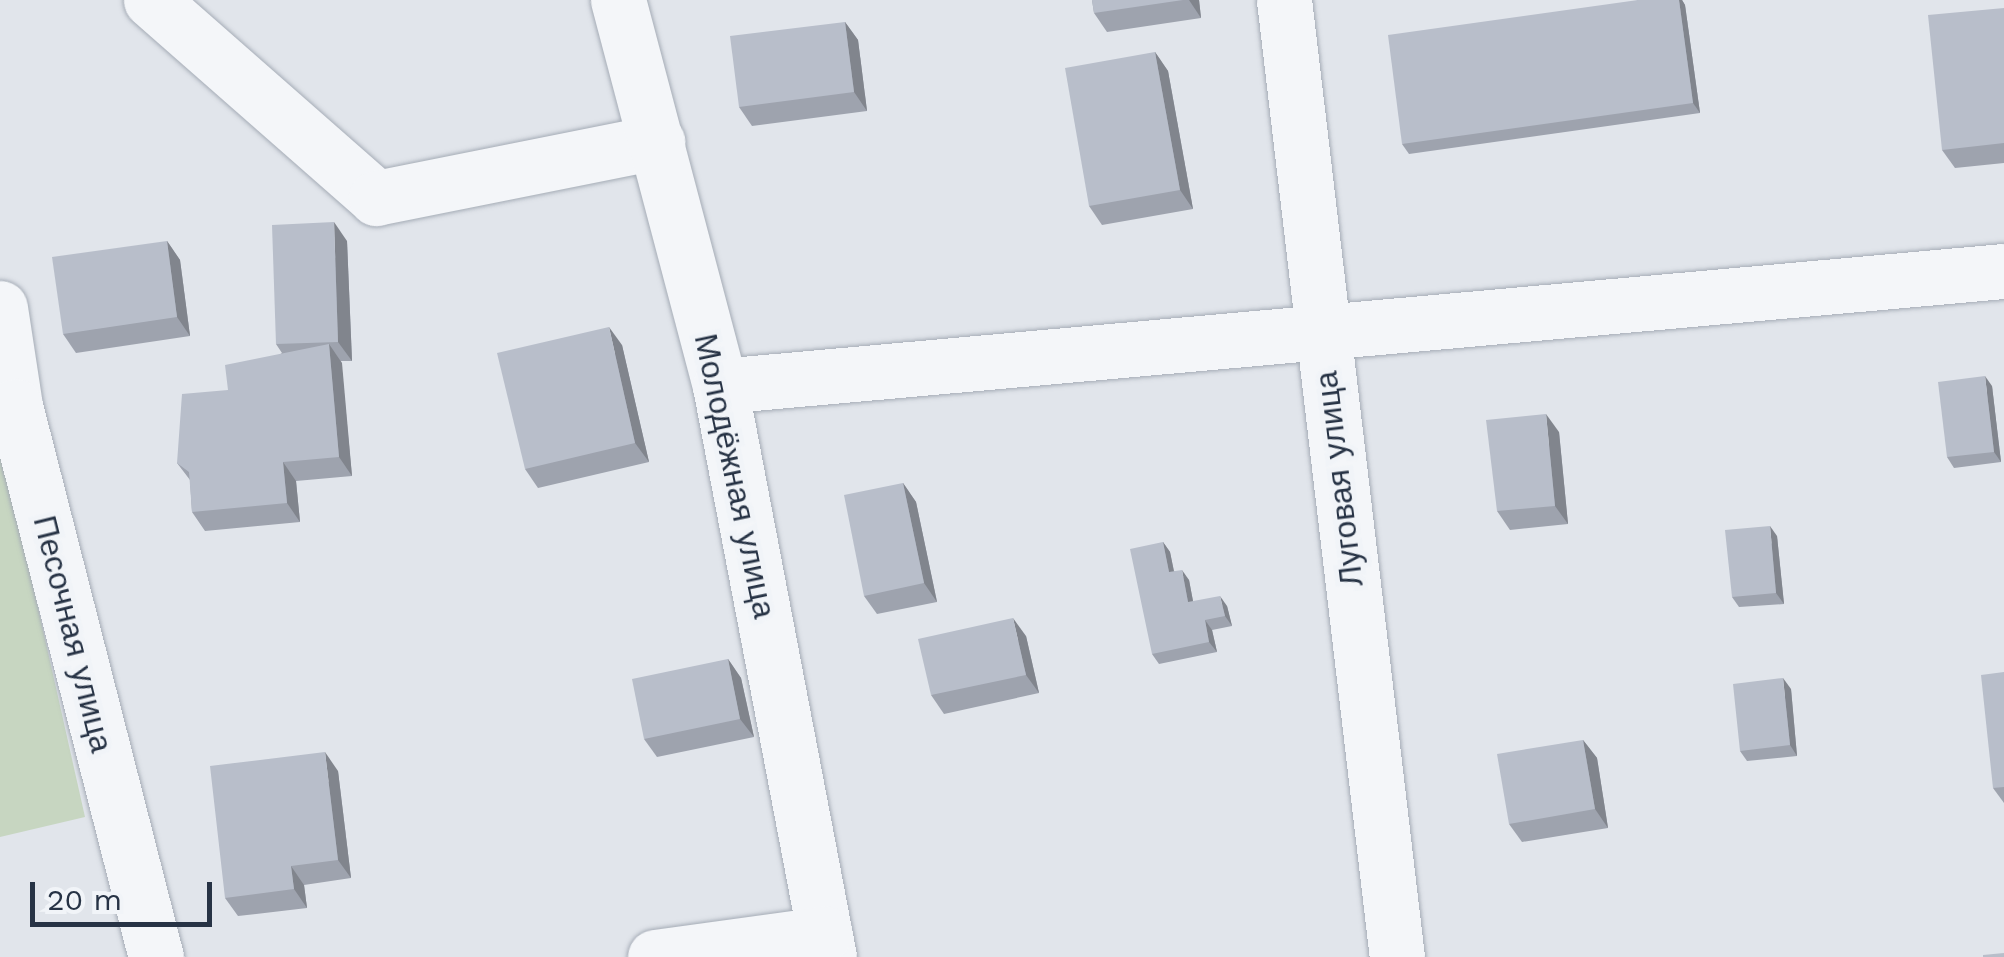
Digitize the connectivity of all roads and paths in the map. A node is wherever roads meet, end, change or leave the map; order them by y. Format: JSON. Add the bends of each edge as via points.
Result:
{"nodes":[{"id":1,"x":151,"y":0,"type":"edge"},
{"id":2,"x":618,"y":0,"type":"edge"},
{"id":3,"x":1284,"y":0,"type":"edge"},
{"id":4,"x":657,"y":142,"type":"junction"},
{"id":5,"x":2004,"y":270,"type":"edge"},
{"id":6,"x":0,"y":308,"type":"edge"},
{"id":7,"x":1322,"y":332,"type":"junction"},
{"id":8,"x":720,"y":386,"type":"junction"},
{"id":9,"x":826,"y":946,"type":"edge"},
{"id":10,"x":156,"y":957,"type":"edge"},
{"id":11,"x":655,"y":957,"type":"edge"},
{"id":12,"x":1397,"y":957,"type":"edge"}],
"edges":[{"from":1,"to":4,"type":"street","via":[[376,198]]},
{"from":2,"to":4,"type":"street","name":"Молодёжная улица"},
{"from":3,"to":7,"type":"street","name":"Луговая улица"},
{"from":4,"to":8,"type":"street","name":"Молодёжная улица"},
{"from":5,"to":7,"type":"street"},
{"from":6,"to":10,"type":"street","name":"Песочная улица","via":[[15,406]]},
{"from":7,"to":8,"type":"street"},
{"from":7,"to":12,"type":"street","name":"Луговая улица"},
{"from":8,"to":9,"type":"street","name":"Молодёжная улица"},
{"from":9,"to":11,"type":"street"}]}
